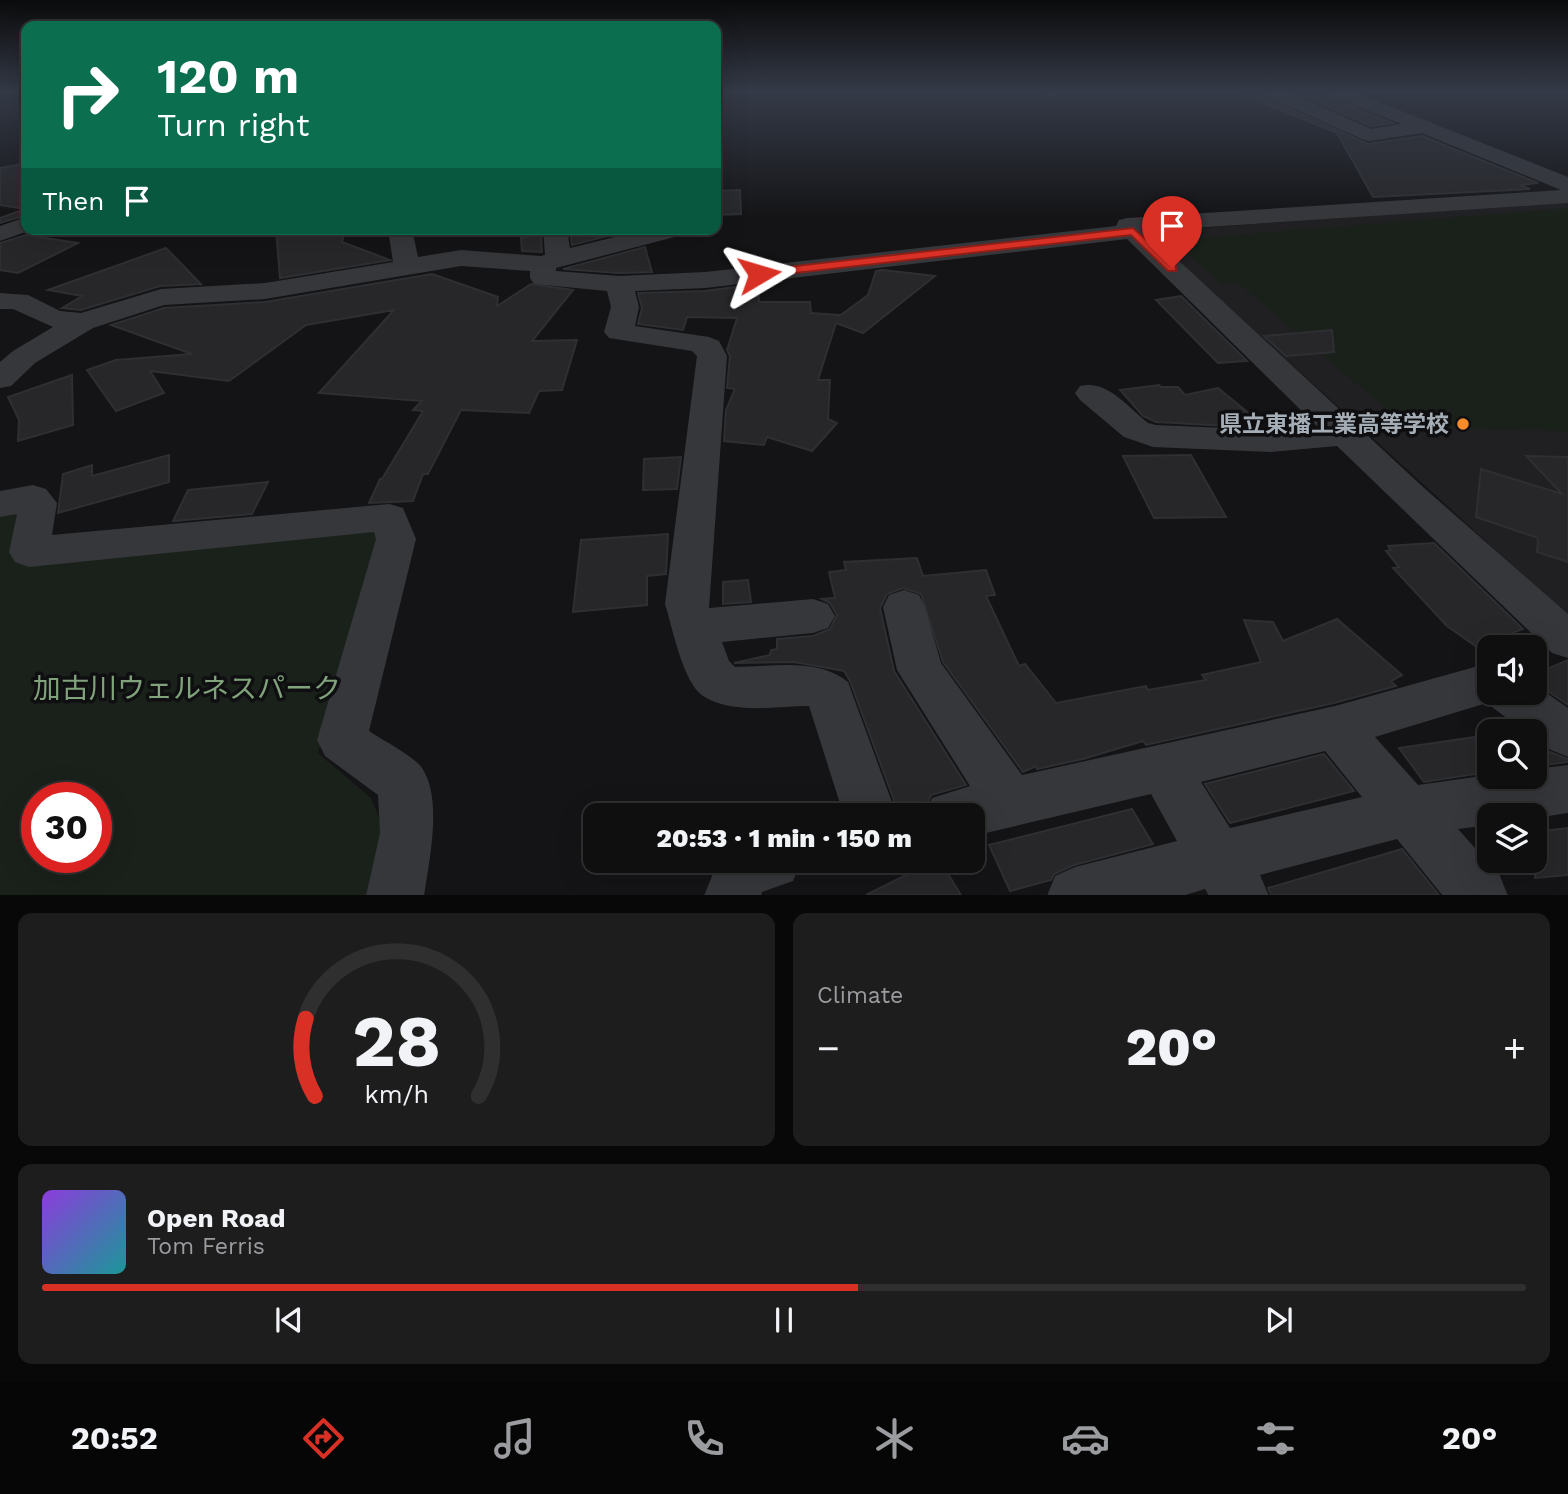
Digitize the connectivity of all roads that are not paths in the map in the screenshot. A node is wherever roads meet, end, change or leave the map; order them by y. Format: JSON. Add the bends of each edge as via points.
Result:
{"nodes":[{"id":1,"x":1445,"y":135,"type":"edge"},
{"id":2,"x":1568,"y":185,"type":"edge"},
{"id":3,"x":1568,"y":196,"type":"edge"},
{"id":4,"x":21,"y":226,"type":"edge"},
{"id":5,"x":1133,"y":231,"type":"junction"},
{"id":6,"x":0,"y":234,"type":"edge"},
{"id":7,"x":401,"y":235,"type":"edge"},
{"id":8,"x":554,"y":235,"type":"edge"},
{"id":9,"x":653,"y":235,"type":"edge"},
{"id":10,"x":551,"y":261,"type":"junction"},
{"id":11,"x":407,"y":265,"type":"junction"},
{"id":12,"x":620,"y":284,"type":"junction"},
{"id":13,"x":0,"y":301,"type":"edge"},
{"id":14,"x":83,"y":322,"type":"junction"},
{"id":15,"x":0,"y":379,"type":"edge"},
{"id":16,"x":1091,"y":393,"type":"dead end"},
{"id":17,"x":1346,"y":435,"type":"junction"},
{"id":18,"x":0,"y":504,"type":"edge"},
{"id":19,"x":904,"y":607,"type":"dead end"},
{"id":20,"x":813,"y":616,"type":"dead end"},
{"id":21,"x":692,"y":627,"type":"junction"},
{"id":22,"x":1568,"y":640,"type":"edge"},
{"id":23,"x":1477,"y":686,"type":"edge"},
{"id":24,"x":1526,"y":705,"type":"edge"},
{"id":25,"x":1335,"y":727,"type":"junction"},
{"id":26,"x":1568,"y":735,"type":"edge"},
{"id":27,"x":1163,"y":768,"type":"junction"},
{"id":28,"x":1568,"y":789,"type":"edge"},
{"id":29,"x":867,"y":803,"type":"edge"},
{"id":30,"x":1011,"y":804,"type":"junction"},
{"id":31,"x":985,"y":809,"type":"edge"},
{"id":32,"x":1409,"y":811,"type":"junction"},
{"id":33,"x":742,"y":873,"type":"edge"},
{"id":34,"x":1230,"y":877,"type":"edge"},
{"id":35,"x":395,"y":895,"type":"edge"},
{"id":36,"x":732,"y":895,"type":"edge"},
{"id":37,"x":1075,"y":895,"type":"edge"},
{"id":38,"x":1480,"y":895,"type":"edge"}],
"edges":[{"from":1,"to":2,"type":"street"},
{"from":3,"to":5,"type":"street","via":[[1127,225]]},
{"from":4,"to":6,"type":"street"},
{"from":5,"to":12,"type":"street","via":[[705,280]]},
{"from":5,"to":17,"type":"street"},
{"from":7,"to":11,"type":"street"},
{"from":8,"to":10,"type":"street"},
{"from":9,"to":10,"type":"street"},
{"from":10,"to":11,"type":"street","via":[[461,258]]},
{"from":10,"to":12,"type":"street","via":[[543,278]]},
{"from":11,"to":14,"type":"street","via":[[265,291],[161,297]]},
{"from":12,"to":21,"type":"street","via":[[625,307],[619,332],[698,343],[708,347],[712,356],[687,577],[686,604]]},
{"from":13,"to":14,"type":"street","via":[[18,301],[54,319]]},
{"from":14,"to":15,"type":"street","via":[[24,357]]},
{"from":16,"to":17,"type":"street","via":[[1136,430],[1153,436],[1271,441]]},
{"from":17,"to":22,"type":"street"},
{"from":18,"to":35,"type":"street","via":[[33,498],[38,503],[29,552],[389,517],[396,539],[342,740],[403,783],[407,833]]},
{"from":19,"to":30,"type":"street","via":[[920,670]]},
{"from":20,"to":21,"type":"street"},
{"from":21,"to":29,"type":"street","via":[[710,672],[719,682],[731,687],[819,686],[831,696]]},
{"from":23,"to":25,"type":"street"},
{"from":24,"to":26,"type":"street"},
{"from":25,"to":27,"type":"street"},
{"from":25,"to":32,"type":"street"},
{"from":27,"to":30,"type":"street"},
{"from":27,"to":34,"type":"street"},
{"from":28,"to":32,"type":"street"},
{"from":30,"to":31,"type":"street"},
{"from":32,"to":34,"type":"street"},
{"from":32,"to":38,"type":"street"},
{"from":33,"to":36,"type":"street"},
{"from":34,"to":37,"type":"street"}]}
